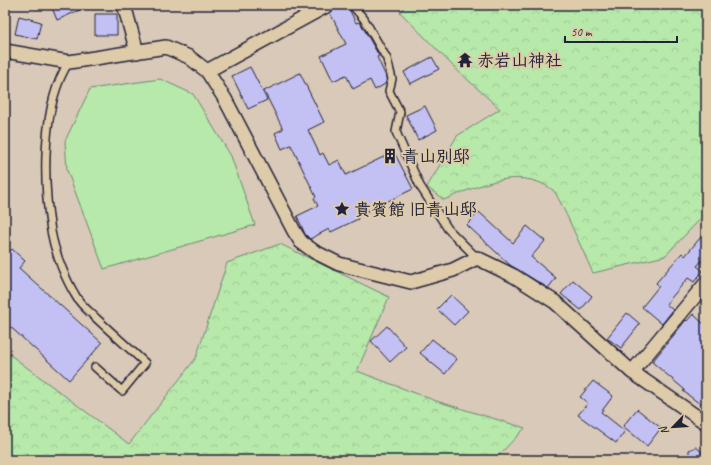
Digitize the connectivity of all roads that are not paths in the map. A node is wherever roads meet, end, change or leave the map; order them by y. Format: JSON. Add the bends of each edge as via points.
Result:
{"nodes":[{"id":1,"x":124,"y":5,"type":"edge"},
{"id":2,"x":328,"y":5,"type":"edge"},
{"id":3,"x":352,"y":5,"type":"edge"},
{"id":4,"x":5,"y":51,"type":"edge"},
{"id":5,"x":137,"y":52,"type":"junction"},
{"id":6,"x":69,"y":62,"type":"junction"},
{"id":7,"x":207,"y":71,"type":"junction"},
{"id":8,"x":477,"y":258,"type":"junction"},
{"id":9,"x":706,"y":283,"type":"edge"},
{"id":10,"x":95,"y":367,"type":"dead end"},
{"id":11,"x":632,"y":372,"type":"junction"},
{"id":12,"x":706,"y":422,"type":"edge"}],
"edges":[{"from":1,"to":5,"type":"street"},
{"from":2,"to":7,"type":"street"},
{"from":3,"to":8,"type":"lane","via":[[364,18],[387,59],[392,79],[389,92],[400,112],[396,132],[420,186],[448,229]]},
{"from":4,"to":6,"type":"street"},
{"from":5,"to":6,"type":"street"},
{"from":5,"to":7,"type":"street","via":[[166,47],[189,57]]},
{"from":6,"to":10,"type":"lane","via":[[60,75],[53,98],[47,139],[51,232],[78,300],[145,363],[122,391]]},
{"from":7,"to":8,"type":"street","via":[[225,99],[294,231],[301,242],[315,252],[339,264],[411,282],[453,270]]},
{"from":8,"to":11,"type":"street","via":[[514,276],[555,302]]},
{"from":9,"to":11,"type":"street"},
{"from":11,"to":12,"type":"street"}]}
